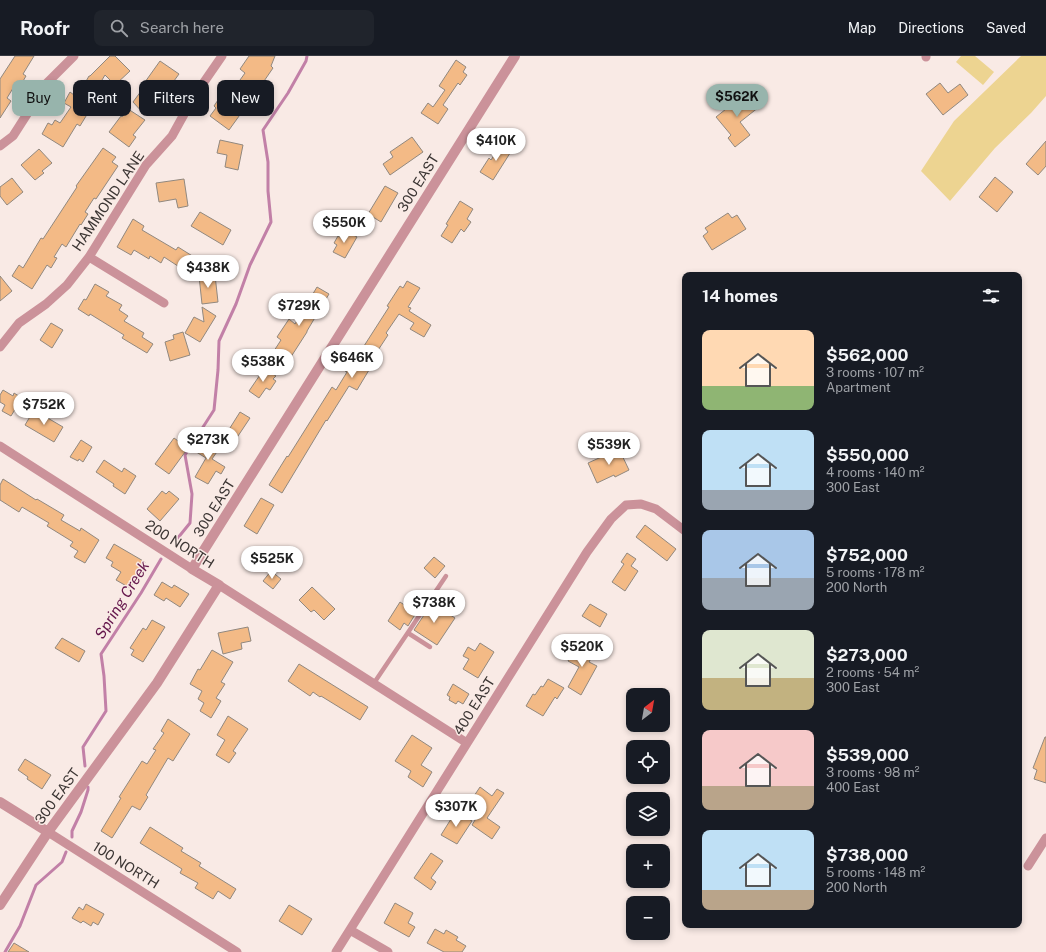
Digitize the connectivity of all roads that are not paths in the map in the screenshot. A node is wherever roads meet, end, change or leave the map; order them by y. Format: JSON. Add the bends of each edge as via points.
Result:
{"nodes":[{"id":1,"x":74,"y":56,"type":"edge"},
{"id":2,"x":222,"y":56,"type":"edge"},
{"id":3,"x":515,"y":56,"type":"edge"},
{"id":4,"x":0,"y":146,"type":"edge"},
{"id":5,"x":89,"y":256,"type":"junction"},
{"id":6,"x":164,"y":303,"type":"dead end"},
{"id":7,"x":0,"y":347,"type":"edge"},
{"id":8,"x":0,"y":446,"type":"edge"},
{"id":9,"x":682,"y":529,"type":"edge"},
{"id":10,"x":192,"y":568,"type":"junction"},
{"id":11,"x":446,"y":576,"type":"dead end"},
{"id":12,"x":218,"y":585,"type":"junction"},
{"id":13,"x":408,"y":633,"type":"junction"},
{"id":14,"x":430,"y":647,"type":"dead end"},
{"id":15,"x":374,"y":683,"type":"junction"},
{"id":16,"x":468,"y":743,"type":"junction"},
{"id":17,"x":0,"y":802,"type":"edge"},
{"id":18,"x":48,"y":832,"type":"junction"},
{"id":19,"x":1046,"y":838,"type":"edge"},
{"id":20,"x":1028,"y":866,"type":"dead end"},
{"id":21,"x":0,"y":905,"type":"edge"},
{"id":22,"x":350,"y":930,"type":"junction"},
{"id":23,"x":237,"y":952,"type":"edge"},
{"id":24,"x":336,"y":952,"type":"edge"},
{"id":25,"x":388,"y":952,"type":"edge"}],
"edges":[{"from":1,"to":4,"type":"street","via":[[47,83],[13,136]]},
{"from":2,"to":5,"type":"street","name":"HAMMOND LANE","via":[[193,98],[172,136],[146,165]]},
{"from":3,"to":10,"type":"street","name":"300 EAST"},
{"from":5,"to":6,"type":"street"},
{"from":5,"to":7,"type":"street","name":"HAMMOND LANE","via":[[67,285],[19,323]]},
{"from":8,"to":10,"type":"street","name":"200 NORTH"},
{"from":9,"to":16,"type":"street","name":"400 EAST","via":[[656,509],[641,504],[626,505],[611,519],[587,552]]},
{"from":10,"to":12,"type":"street","name":"200 NORTH"},
{"from":11,"to":13,"type":"lane"},
{"from":12,"to":15,"type":"street","name":"200 NORTH"},
{"from":12,"to":18,"type":"street","name":"300 EAST","via":[[157,683]]},
{"from":13,"to":14,"type":"lane"},
{"from":13,"to":15,"type":"lane"},
{"from":15,"to":16,"type":"street","name":"200 NORTH"},
{"from":16,"to":22,"type":"street","name":"400 EAST"},
{"from":17,"to":18,"type":"street","name":"100 NORTH"},
{"from":18,"to":21,"type":"street","name":"300 EAST"},
{"from":18,"to":23,"type":"street","name":"100 NORTH"},
{"from":19,"to":20,"type":"street"},
{"from":22,"to":24,"type":"street","name":"400 EAST"},
{"from":22,"to":25,"type":"street"}]}
